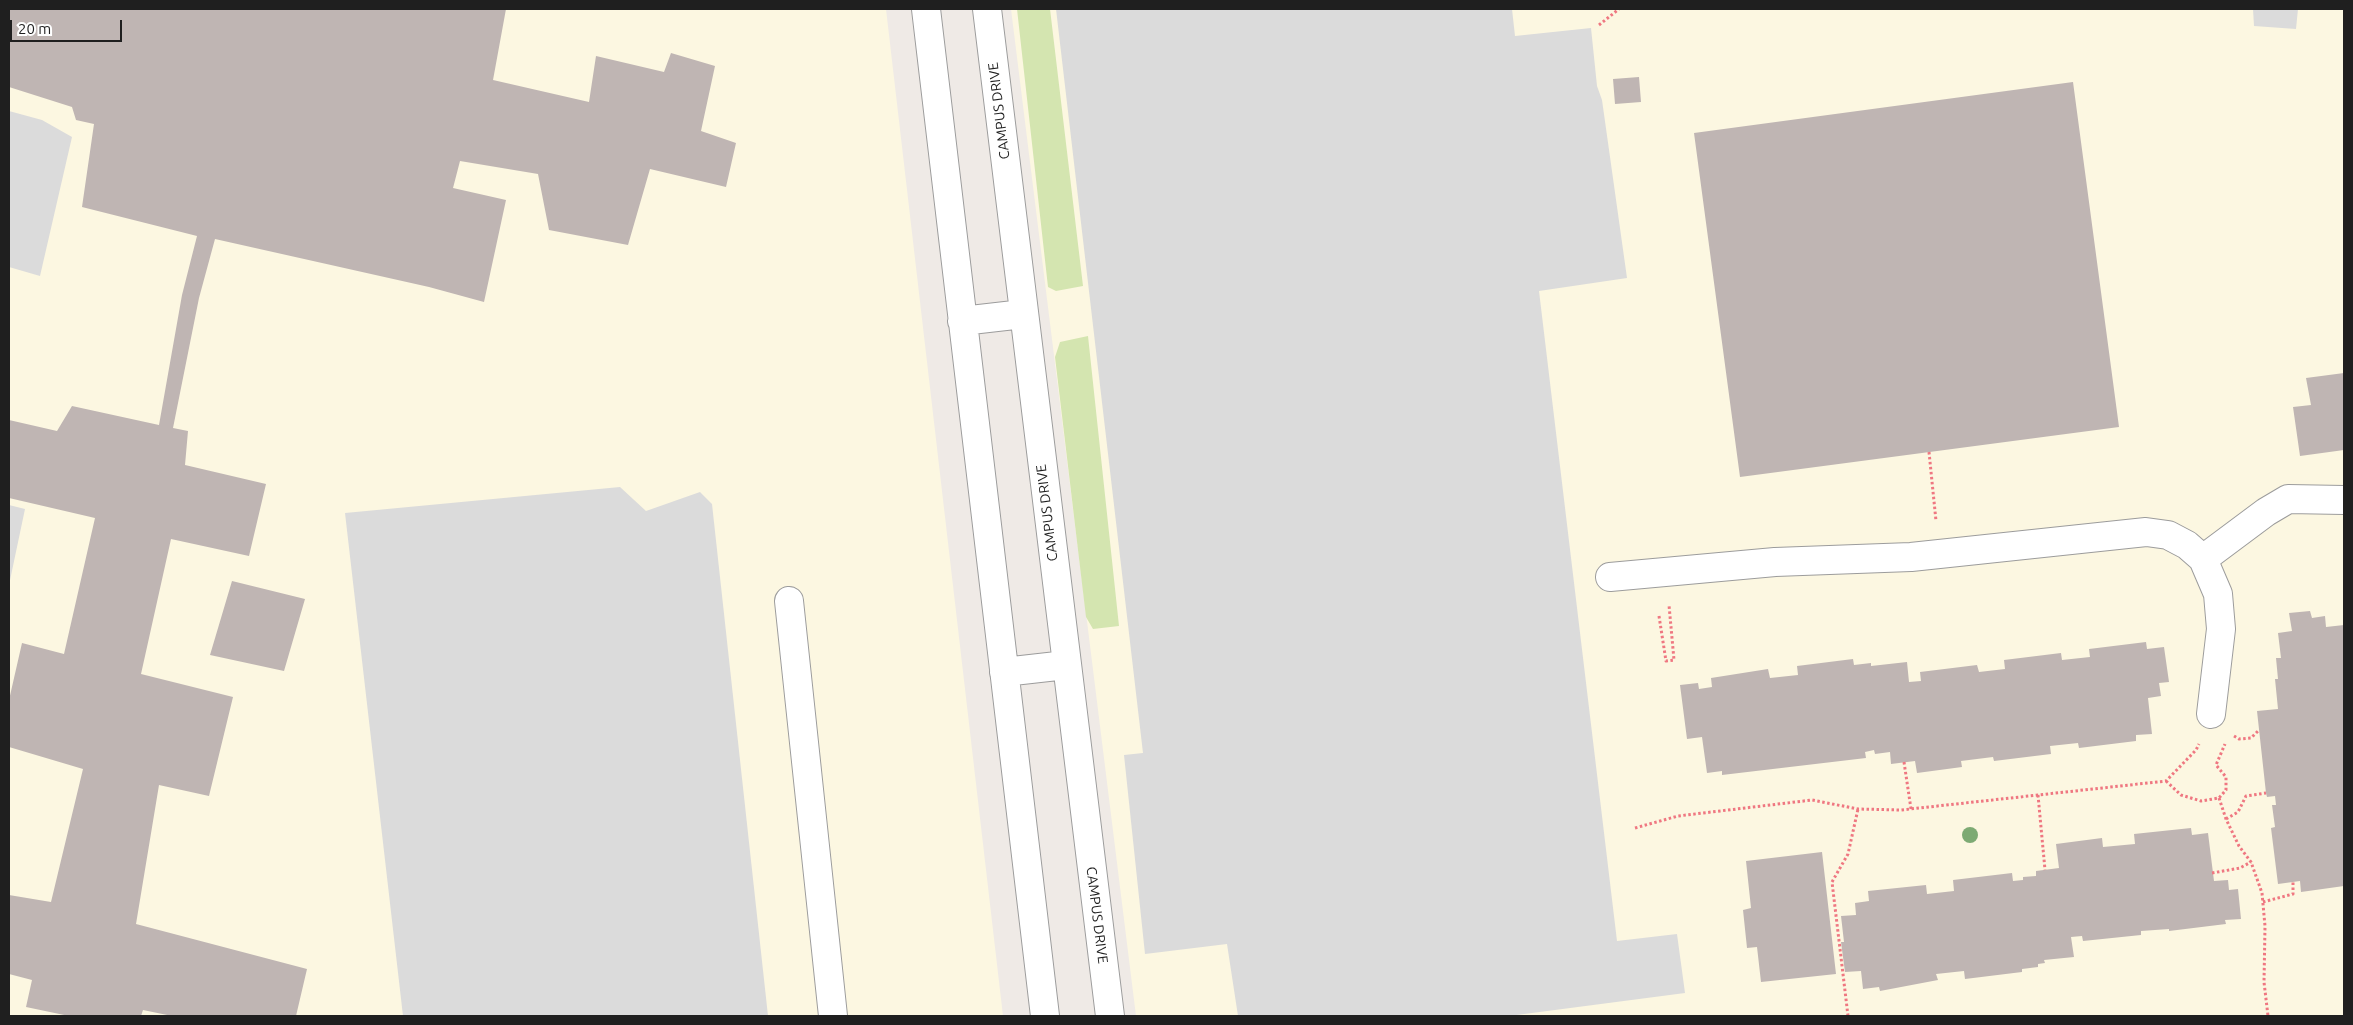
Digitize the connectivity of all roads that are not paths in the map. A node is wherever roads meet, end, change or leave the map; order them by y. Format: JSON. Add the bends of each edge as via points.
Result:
{"nodes":[{"id":1,"x":926,"y":9,"type":"edge"},
{"id":2,"x":987,"y":9,"type":"edge"},
{"id":3,"x":1023,"y":314,"type":"junction"},
{"id":4,"x":962,"y":321,"type":"junction"},
{"id":5,"x":2344,"y":500,"type":"edge"},
{"id":6,"x":2203,"y":558,"type":"junction"},
{"id":7,"x":1610,"y":577,"type":"dead end"},
{"id":8,"x":789,"y":600,"type":"dead end"},
{"id":9,"x":1066,"y":665,"type":"junction"},
{"id":10,"x":1004,"y":672,"type":"junction"},
{"id":11,"x":2221,"y":723,"type":"road end"},
{"id":12,"x":834,"y":1016,"type":"edge"},
{"id":13,"x":1045,"y":1016,"type":"edge"},
{"id":14,"x":1110,"y":1016,"type":"edge"}],
"edges":[{"from":1,"to":4,"type":"street"},
{"from":2,"to":3,"type":"street","name":"CAMPUS DRIVE"},
{"from":3,"to":4,"type":"street"},
{"from":3,"to":9,"type":"street","name":"CAMPUS DRIVE"},
{"from":4,"to":10,"type":"street"},
{"from":5,"to":6,"type":"street","via":[[2288,499]]},
{"from":6,"to":7,"type":"street","via":[[2188,545],[2168,535],[2146,532],[1911,557],[1775,562]]},
{"from":6,"to":11,"type":"street","via":[[2218,594]]},
{"from":8,"to":12,"type":"street"},
{"from":9,"to":10,"type":"street"},
{"from":9,"to":14,"type":"street","name":"CAMPUS DRIVE"},
{"from":10,"to":13,"type":"street"}]}
